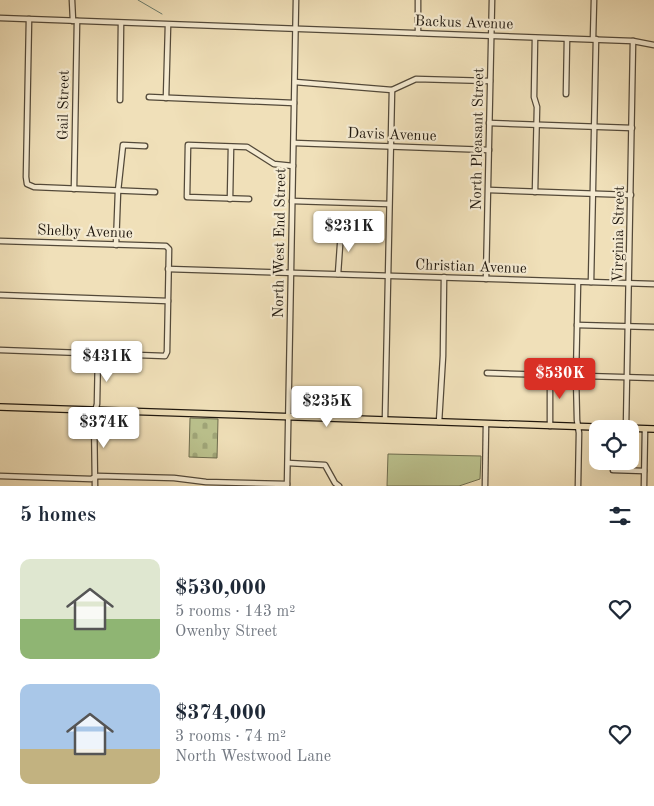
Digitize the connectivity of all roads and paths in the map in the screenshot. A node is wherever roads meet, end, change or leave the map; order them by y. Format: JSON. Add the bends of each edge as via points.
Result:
{"nodes":[{"id":1,"x":72,"y":0,"type":"edge"},
{"id":2,"x":296,"y":0,"type":"edge"},
{"id":3,"x":418,"y":0,"type":"edge"},
{"id":4,"x":492,"y":0,"type":"edge"},
{"id":5,"x":594,"y":0,"type":"edge"},
{"id":6,"x":0,"y":18,"type":"edge"},
{"id":7,"x":29,"y":20,"type":"junction"},
{"id":8,"x":75,"y":21,"type":"junction"},
{"id":9,"x":122,"y":23,"type":"junction"},
{"id":10,"x":168,"y":24,"type":"junction"},
{"id":11,"x":296,"y":29,"type":"junction"},
{"id":12,"x":418,"y":32,"type":"junction"},
{"id":13,"x":491,"y":36,"type":"junction"},
{"id":14,"x":535,"y":38,"type":"junction"},
{"id":15,"x":567,"y":39,"type":"junction"},
{"id":16,"x":594,"y":39,"type":"junction"},
{"id":17,"x":633,"y":41,"type":"junction"},
{"id":18,"x":654,"y":45,"type":"edge"},
{"id":19,"x":490,"y":81,"type":"junction"},
{"id":20,"x":295,"y":82,"type":"junction"},
{"id":21,"x":392,"y":90,"type":"junction"},
{"id":22,"x":566,"y":94,"type":"dead end"},
{"id":23,"x":150,"y":97,"type":"dead end"},
{"id":24,"x":166,"y":98,"type":"junction"},
{"id":25,"x":120,"y":100,"type":"dead end"},
{"id":26,"x":294,"y":103,"type":"junction"},
{"id":27,"x":489,"y":123,"type":"junction"},
{"id":28,"x":536,"y":124,"type":"junction"},
{"id":29,"x":594,"y":126,"type":"junction"},
{"id":30,"x":632,"y":128,"type":"junction"},
{"id":31,"x":294,"y":143,"type":"junction"},
{"id":32,"x":145,"y":146,"type":"dead end"},
{"id":33,"x":231,"y":147,"type":"junction"},
{"id":34,"x":391,"y":147,"type":"junction"},
{"id":35,"x":489,"y":150,"type":"junction"},
{"id":36,"x":293,"y":166,"type":"junction"},
{"id":37,"x":74,"y":189,"type":"junction"},
{"id":38,"x":488,"y":190,"type":"junction"},
{"id":39,"x":118,"y":191,"type":"junction"},
{"id":40,"x":155,"y":192,"type":"dead end"},
{"id":41,"x":535,"y":192,"type":"junction"},
{"id":42,"x":592,"y":194,"type":"junction"},
{"id":43,"x":631,"y":195,"type":"junction"},
{"id":44,"x":230,"y":199,"type":"junction"},
{"id":45,"x":249,"y":199,"type":"dead end"},
{"id":46,"x":292,"y":201,"type":"junction"},
{"id":47,"x":389,"y":204,"type":"junction"},
{"id":48,"x":341,"y":231,"type":"dead end"},
{"id":49,"x":0,"y":241,"type":"edge"},
{"id":50,"x":116,"y":245,"type":"junction"},
{"id":51,"x":168,"y":270,"type":"junction"},
{"id":52,"x":291,"y":273,"type":"junction"},
{"id":53,"x":338,"y":274,"type":"junction"},
{"id":54,"x":387,"y":276,"type":"junction"},
{"id":55,"x":444,"y":277,"type":"junction"},
{"id":56,"x":486,"y":279,"type":"junction"},
{"id":57,"x":578,"y":282,"type":"junction"},
{"id":58,"x":591,"y":282,"type":"junction"},
{"id":59,"x":629,"y":283,"type":"junction"},
{"id":60,"x":654,"y":284,"type":"edge"},
{"id":61,"x":0,"y":296,"type":"edge"},
{"id":62,"x":168,"y":301,"type":"junction"},
{"id":63,"x":578,"y":325,"type":"junction"},
{"id":64,"x":628,"y":327,"type":"junction"},
{"id":65,"x":654,"y":327,"type":"edge"},
{"id":66,"x":0,"y":350,"type":"edge"},
{"id":67,"x":98,"y":354,"type":"junction"},
{"id":68,"x":487,"y":373,"type":"dead end"},
{"id":69,"x":550,"y":375,"type":"junction"},
{"id":70,"x":576,"y":376,"type":"junction"},
{"id":71,"x":627,"y":377,"type":"junction"},
{"id":72,"x":654,"y":378,"type":"edge"},
{"id":73,"x":0,"y":407,"type":"edge"},
{"id":74,"x":96,"y":410,"type":"junction"},
{"id":75,"x":288,"y":416,"type":"junction"},
{"id":76,"x":385,"y":420,"type":"junction"},
{"id":77,"x":626,"y":420,"type":"edge"},
{"id":78,"x":439,"y":422,"type":"junction"},
{"id":79,"x":486,"y":424,"type":"junction"},
{"id":80,"x":550,"y":426,"type":"junction"},
{"id":81,"x":578,"y":426,"type":"junction"},
{"id":82,"x":589,"y":426,"type":"edge"},
{"id":83,"x":639,"y":429,"type":"edge"},
{"id":84,"x":645,"y":429,"type":"junction"},
{"id":85,"x":654,"y":429,"type":"edge"},
{"id":86,"x":288,"y":462,"type":"junction"},
{"id":87,"x":613,"y":470,"type":"dead end"},
{"id":88,"x":644,"y":471,"type":"junction"},
{"id":89,"x":0,"y":476,"type":"edge"},
{"id":90,"x":95,"y":477,"type":"junction"},
{"id":91,"x":287,"y":485,"type":"edge"},
{"id":92,"x":95,"y":486,"type":"edge"},
{"id":93,"x":339,"y":486,"type":"edge"},
{"id":94,"x":485,"y":486,"type":"edge"},
{"id":95,"x":578,"y":486,"type":"edge"},
{"id":96,"x":644,"y":486,"type":"edge"}],
"edges":[{"from":1,"to":8,"type":"street","name":"Gail Street"},
{"from":2,"to":11,"type":"street","name":"North West End Street"},
{"from":3,"to":12,"type":"street"},
{"from":4,"to":13,"type":"street","name":"North Pleasant Street"},
{"from":5,"to":16,"type":"street"},
{"from":6,"to":7,"type":"street","name":"Backus Avenue"},
{"from":7,"to":8,"type":"street","name":"Backus Avenue"},
{"from":7,"to":37,"type":"street","via":[[27,184]]},
{"from":8,"to":9,"type":"street","name":"Backus Avenue"},
{"from":8,"to":37,"type":"street","name":"Gail Street"},
{"from":9,"to":10,"type":"street","name":"Backus Avenue"},
{"from":9,"to":25,"type":"street"},
{"from":10,"to":11,"type":"street","name":"Backus Avenue"},
{"from":10,"to":24,"type":"street"},
{"from":11,"to":12,"type":"street","name":"Backus Avenue"},
{"from":11,"to":20,"type":"street","name":"North West End Street"},
{"from":12,"to":13,"type":"street","name":"Backus Avenue"},
{"from":13,"to":14,"type":"street","name":"Backus Avenue"},
{"from":13,"to":19,"type":"street","name":"North Pleasant Street"},
{"from":14,"to":15,"type":"street","name":"Backus Avenue"},
{"from":14,"to":28,"type":"street"},
{"from":15,"to":16,"type":"street","name":"Backus Avenue"},
{"from":15,"to":22,"type":"street"},
{"from":16,"to":17,"type":"street","name":"Backus Avenue"},
{"from":16,"to":29,"type":"street"},
{"from":17,"to":18,"type":"street","name":"Backus Avenue"},
{"from":17,"to":30,"type":"street","name":"Virginia Street"},
{"from":19,"to":21,"type":"street","via":[[416,79]]},
{"from":19,"to":27,"type":"street","name":"North Pleasant Street"},
{"from":20,"to":21,"type":"street"},
{"from":20,"to":26,"type":"street","name":"North West End Street"},
{"from":21,"to":34,"type":"street"},
{"from":23,"to":24,"type":"street"},
{"from":24,"to":26,"type":"street"},
{"from":26,"to":31,"type":"street","name":"North West End Street"},
{"from":27,"to":28,"type":"street"},
{"from":27,"to":35,"type":"street","name":"North Pleasant Street"},
{"from":28,"to":29,"type":"street"},
{"from":28,"to":41,"type":"street"},
{"from":29,"to":30,"type":"street"},
{"from":29,"to":42,"type":"street"},
{"from":30,"to":43,"type":"street","name":"Virginia Street"},
{"from":31,"to":34,"type":"street","name":"Davis Avenue"},
{"from":31,"to":36,"type":"street","name":"North West End Street"},
{"from":32,"to":39,"type":"street","via":[[123,145]]},
{"from":33,"to":36,"type":"street","via":[[247,147],[274,164]]},
{"from":33,"to":44,"type":"street"},
{"from":33,"to":44,"type":"street","via":[[188,145],[187,197]]},
{"from":34,"to":35,"type":"street","name":"Davis Avenue"},
{"from":34,"to":47,"type":"street"},
{"from":35,"to":38,"type":"street","name":"North Pleasant Street"},
{"from":36,"to":46,"type":"street","name":"North West End Street"},
{"from":37,"to":39,"type":"street"},
{"from":38,"to":41,"type":"street"},
{"from":38,"to":56,"type":"street","name":"North Pleasant Street"},
{"from":39,"to":40,"type":"street"},
{"from":39,"to":50,"type":"street"},
{"from":41,"to":42,"type":"street"},
{"from":42,"to":43,"type":"street"},
{"from":42,"to":58,"type":"street"},
{"from":43,"to":59,"type":"street","name":"Virginia Street"},
{"from":44,"to":45,"type":"street"},
{"from":46,"to":47,"type":"street"},
{"from":46,"to":52,"type":"street","name":"North West End Street"},
{"from":47,"to":54,"type":"street"},
{"from":48,"to":53,"type":"street"},
{"from":49,"to":50,"type":"street","name":"Shelby Avenue"},
{"from":50,"to":51,"type":"street","name":"Shelby Avenue","via":[[168,247]]},
{"from":51,"to":52,"type":"street","name":"Christian Avenue"},
{"from":51,"to":62,"type":"street"},
{"from":52,"to":53,"type":"street","name":"Christian Avenue"},
{"from":52,"to":75,"type":"street","name":"North West End Street"},
{"from":53,"to":54,"type":"street","name":"Christian Avenue"},
{"from":54,"to":55,"type":"street","name":"Christian Avenue"},
{"from":54,"to":76,"type":"street"},
{"from":55,"to":56,"type":"street","name":"Christian Avenue"},
{"from":55,"to":78,"type":"street"},
{"from":56,"to":57,"type":"street","name":"Christian Avenue"},
{"from":57,"to":58,"type":"street","name":"Christian Avenue"},
{"from":57,"to":63,"type":"street"},
{"from":58,"to":59,"type":"street","name":"Christian Avenue"},
{"from":59,"to":60,"type":"street","name":"Christian Avenue"},
{"from":59,"to":64,"type":"street","name":"Virginia Street"},
{"from":61,"to":62,"type":"street"},
{"from":62,"to":67,"type":"street","via":[[166,355]]},
{"from":63,"to":64,"type":"street"},
{"from":63,"to":70,"type":"street"},
{"from":64,"to":65,"type":"street"},
{"from":64,"to":71,"type":"street","name":"Virginia Street"},
{"from":66,"to":67,"type":"street"},
{"from":67,"to":74,"type":"street"},
{"from":68,"to":69,"type":"street"},
{"from":69,"to":70,"type":"street"},
{"from":69,"to":80,"type":"street"},
{"from":70,"to":71,"type":"street"},
{"from":70,"to":81,"type":"street"},
{"from":71,"to":72,"type":"street"},
{"from":71,"to":77,"type":"street","name":"Virginia Street"},
{"from":73,"to":74,"type":"main road"},
{"from":74,"to":75,"type":"main road"},
{"from":74,"to":90,"type":"street"},
{"from":75,"to":76,"type":"main road"},
{"from":75,"to":86,"type":"street","name":"North West End Street"},
{"from":76,"to":78,"type":"main road"},
{"from":78,"to":79,"type":"main road"},
{"from":79,"to":80,"type":"main road"},
{"from":79,"to":94,"type":"street"},
{"from":80,"to":81,"type":"main road"},
{"from":81,"to":82,"type":"main road"},
{"from":81,"to":95,"type":"street"},
{"from":83,"to":84,"type":"main road"},
{"from":84,"to":85,"type":"main road"},
{"from":84,"to":88,"type":"street"},
{"from":86,"to":91,"type":"street","name":"North West End Street"},
{"from":86,"to":93,"type":"street","via":[[325,465]]},
{"from":87,"to":88,"type":"street"},
{"from":88,"to":96,"type":"street"},
{"from":89,"to":90,"type":"street"},
{"from":90,"to":91,"type":"street"},
{"from":90,"to":92,"type":"street"}]}
